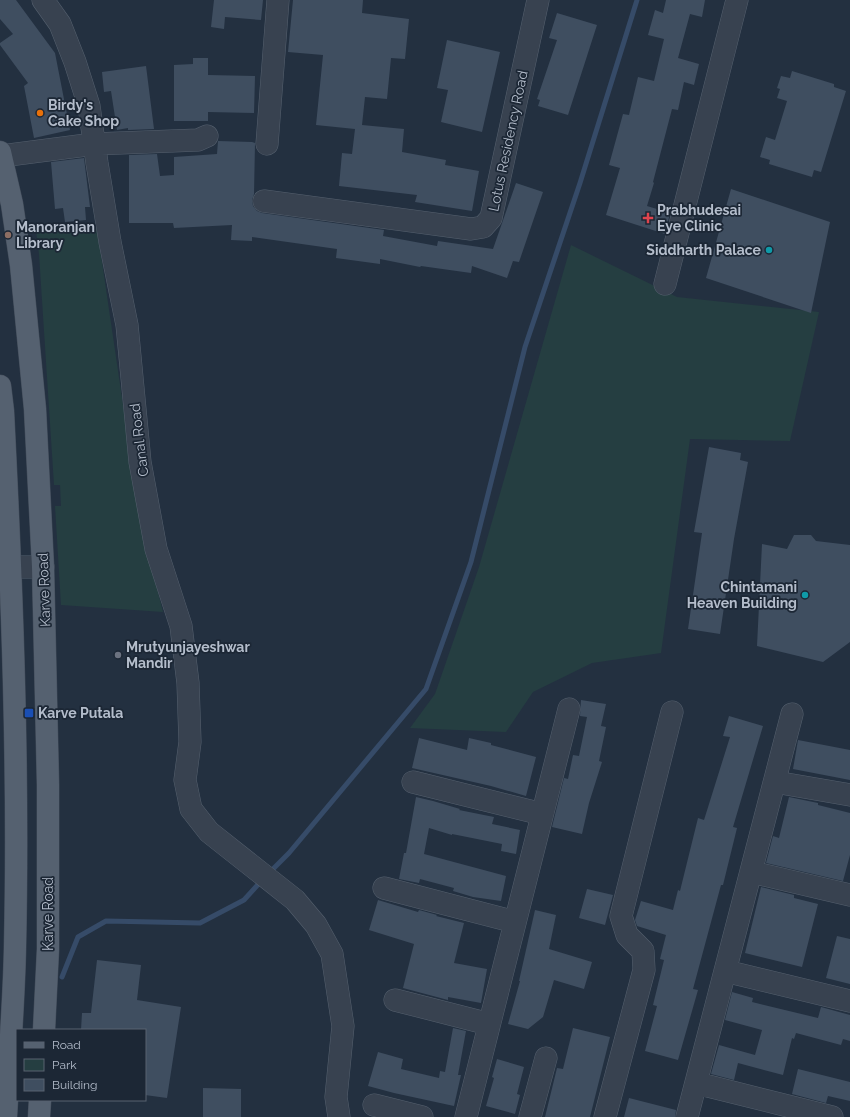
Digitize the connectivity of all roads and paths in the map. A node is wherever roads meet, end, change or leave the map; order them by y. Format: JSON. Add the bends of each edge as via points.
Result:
{"nodes":[{"id":1,"x":43,"y":0,"type":"edge"},
{"id":2,"x":278,"y":0,"type":"edge"},
{"id":3,"x":538,"y":0,"type":"edge"},
{"id":4,"x":737,"y":0,"type":"edge"},
{"id":5,"x":207,"y":136,"type":"dead end"},
{"id":6,"x":94,"y":144,"type":"junction"},
{"id":7,"x":267,"y":144,"type":"dead end"},
{"id":8,"x":0,"y":154,"type":"edge"},
{"id":9,"x":264,"y":200,"type":"dead end"},
{"id":10,"x":665,"y":284,"type":"dead end"},
{"id":11,"x":0,"y":386,"type":"edge"},
{"id":12,"x":43,"y":567,"type":"junction"},
{"id":13,"x":5,"y":568,"type":"edge"},
{"id":14,"x":568,"y":709,"type":"dead end"},
{"id":15,"x":672,"y":712,"type":"dead end"},
{"id":16,"x":792,"y":714,"type":"dead end"},
{"id":17,"x":413,"y":782,"type":"dead end"},
{"id":18,"x":775,"y":782,"type":"junction"},
{"id":19,"x":850,"y":795,"type":"edge"},
{"id":20,"x":542,"y":814,"type":"junction"},
{"id":21,"x":751,"y":872,"type":"junction"},
{"id":22,"x":384,"y":888,"type":"dead end"},
{"id":23,"x":850,"y":895,"type":"edge"},
{"id":24,"x":515,"y":922,"type":"junction"},
{"id":25,"x":726,"y":971,"type":"junction"},
{"id":26,"x":395,"y":1000,"type":"dead end"},
{"id":27,"x":850,"y":1001,"type":"edge"},
{"id":28,"x":489,"y":1024,"type":"junction"},
{"id":29,"x":44,"y":1029,"type":"edge"},
{"id":30,"x":546,"y":1058,"type":"dead end"},
{"id":31,"x":696,"y":1083,"type":"junction"},
{"id":32,"x":40,"y":1101,"type":"edge"},
{"id":33,"x":374,"y":1104,"type":"dead end"},
{"id":34,"x":6,"y":1117,"type":"edge"},
{"id":35,"x":39,"y":1117,"type":"edge"},
{"id":36,"x":338,"y":1117,"type":"edge"},
{"id":37,"x":422,"y":1117,"type":"edge"},
{"id":38,"x":466,"y":1117,"type":"edge"},
{"id":39,"x":530,"y":1117,"type":"edge"},
{"id":40,"x":605,"y":1117,"type":"edge"},
{"id":41,"x":688,"y":1117,"type":"edge"},
{"id":42,"x":832,"y":1117,"type":"edge"}],
"edges":[{"from":1,"to":6,"type":"street","name":"Canal Road","via":[[60,24],[75,62],[89,106]]},
{"from":2,"to":7,"type":"street"},
{"from":3,"to":9,"type":"street","name":"Lotus Residency Road","via":[[491,218],[483,227],[471,229]]},
{"from":4,"to":10,"type":"street"},
{"from":5,"to":6,"type":"street","via":[[198,140]]},
{"from":6,"to":8,"type":"street"},
{"from":6,"to":36,"type":"street","name":"Canal Road","via":[[127,325],[141,469],[156,549],[181,626],[188,683],[190,742],[185,780],[191,809],[209,832],[295,900],[316,925],[332,954],[343,1026],[336,1097]]},
{"from":8,"to":12,"type":"main road","name":"Karve Road","via":[[12,204],[22,273],[35,409]]},
{"from":11,"to":13,"type":"main road"},
{"from":12,"to":13,"type":"street"},
{"from":12,"to":29,"type":"main road","name":"Karve Road","via":[[48,785],[48,949]]},
{"from":13,"to":34,"type":"main road","via":[[16,785],[15,948]]},
{"from":14,"to":20,"type":"street"},
{"from":15,"to":40,"type":"street","via":[[621,916],[627,936],[643,951],[644,970]]},
{"from":16,"to":18,"type":"street"},
{"from":17,"to":20,"type":"street"},
{"from":18,"to":19,"type":"street"},
{"from":18,"to":21,"type":"street"},
{"from":20,"to":24,"type":"street"},
{"from":21,"to":23,"type":"street"},
{"from":21,"to":25,"type":"street"},
{"from":22,"to":24,"type":"street"},
{"from":24,"to":28,"type":"street"},
{"from":25,"to":27,"type":"street"},
{"from":25,"to":31,"type":"street"},
{"from":26,"to":28,"type":"street"},
{"from":28,"to":38,"type":"street"},
{"from":30,"to":39,"type":"street"},
{"from":31,"to":41,"type":"street"},
{"from":31,"to":42,"type":"street"},
{"from":32,"to":35,"type":"main road"},
{"from":33,"to":37,"type":"street"}]}
